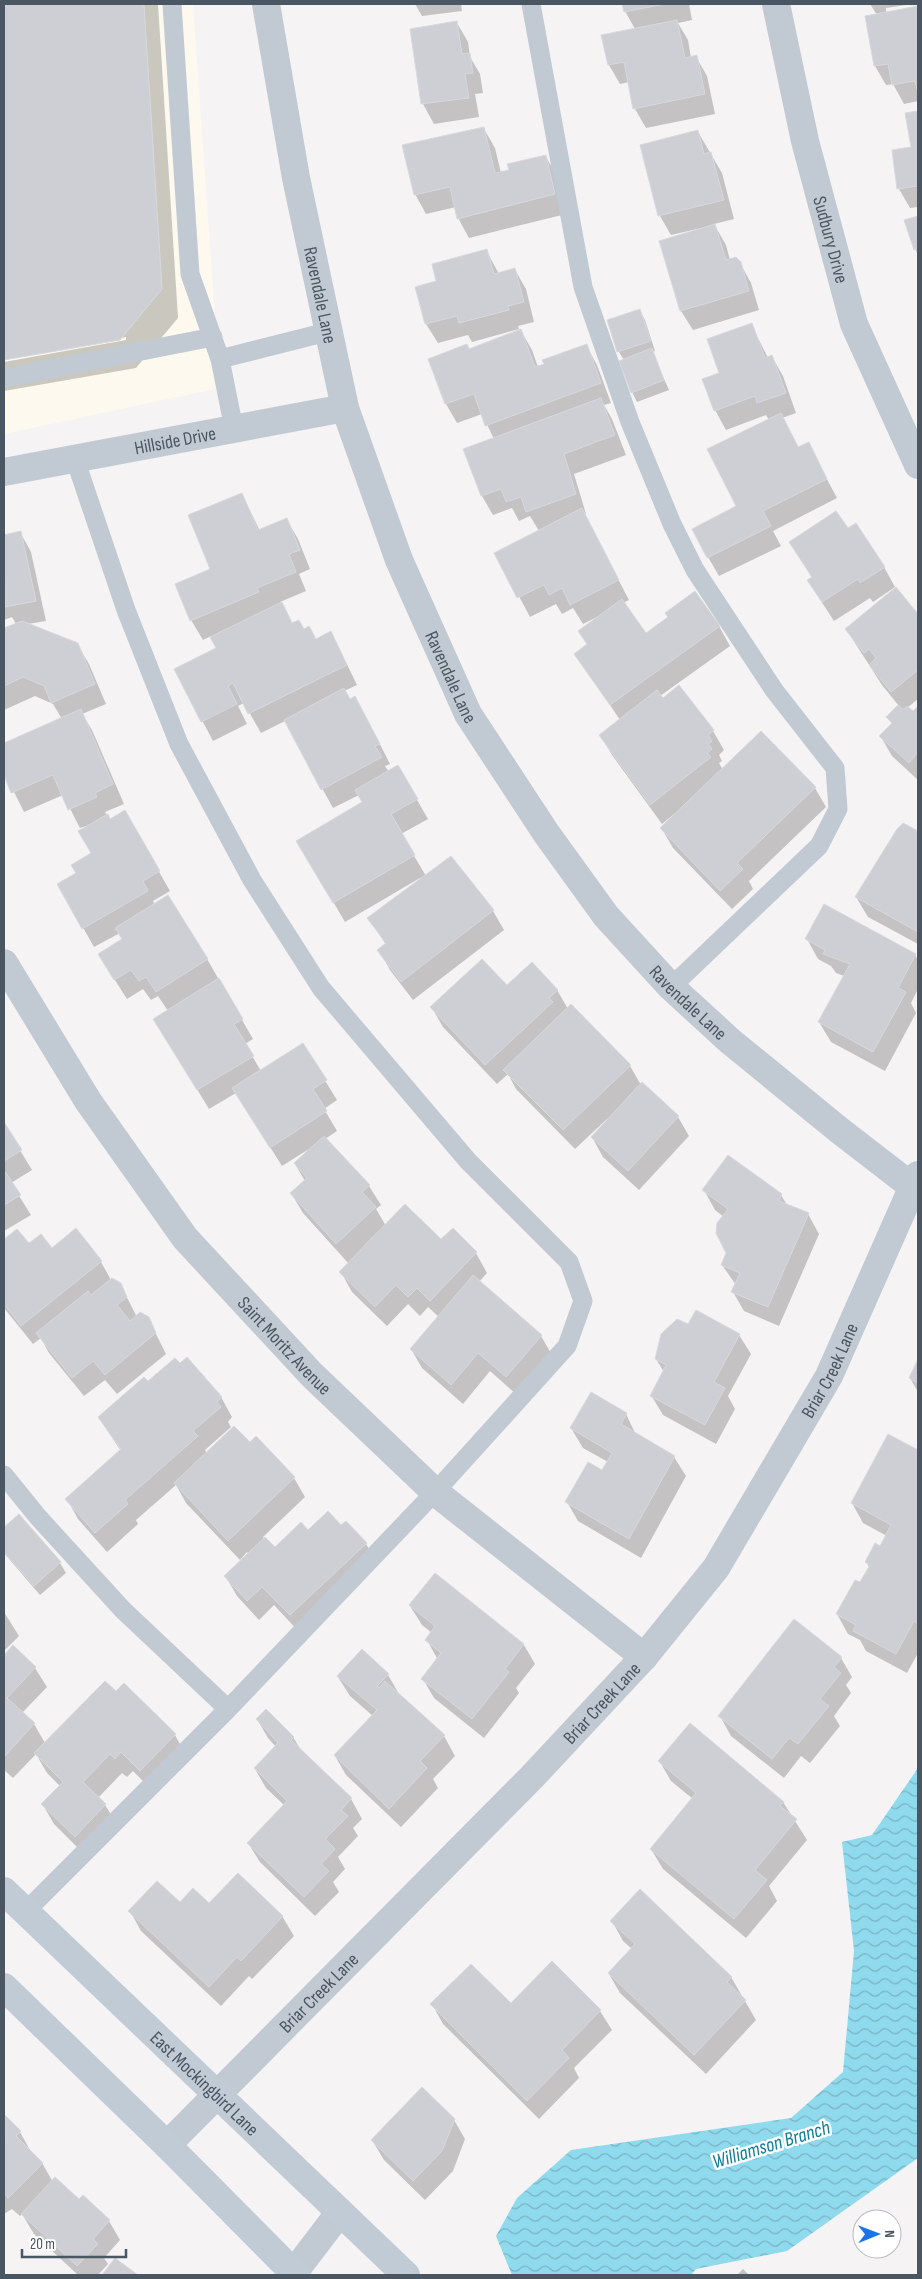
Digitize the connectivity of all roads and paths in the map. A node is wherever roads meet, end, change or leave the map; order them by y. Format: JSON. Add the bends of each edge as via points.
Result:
{"nodes":[{"id":1,"x":172,"y":4,"type":"edge"},
{"id":2,"x":266,"y":4,"type":"edge"},
{"id":3,"x":531,"y":4,"type":"edge"},
{"id":4,"x":776,"y":4,"type":"edge"},
{"id":5,"x":327,"y":332,"type":"junction"},
{"id":6,"x":213,"y":337,"type":"junction"},
{"id":7,"x":220,"y":359,"type":"junction"},
{"id":8,"x":4,"y":378,"type":"edge"},
{"id":9,"x":345,"y":408,"type":"junction"},
{"id":10,"x":234,"y":429,"type":"junction"},
{"id":11,"x":75,"y":460,"type":"junction"},
{"id":12,"x":918,"y":465,"type":"edge"},
{"id":13,"x":4,"y":472,"type":"edge"},
{"id":14,"x":4,"y":964,"type":"edge"},
{"id":15,"x":671,"y":987,"type":"junction"},
{"id":16,"x":916,"y":1185,"type":"edge"},
{"id":17,"x":4,"y":1475,"type":"edge"},
{"id":18,"x":435,"y":1492,"type":"junction"},
{"id":19,"x":644,"y":1657,"type":"junction"},
{"id":20,"x":228,"y":1710,"type":"junction"},
{"id":21,"x":4,"y":1891,"type":"edge"},
{"id":22,"x":26,"y":1911,"type":"junction"},
{"id":23,"x":4,"y":1987,"type":"edge"},
{"id":24,"x":218,"y":2095,"type":"junction"},
{"id":25,"x":167,"y":2145,"type":"junction"},
{"id":26,"x":340,"y":2212,"type":"junction"},
{"id":27,"x":294,"y":2275,"type":"edge"},
{"id":28,"x":406,"y":2275,"type":"edge"}],
"edges":[{"from":1,"to":6,"type":"lane","via":[[190,274]]},
{"from":2,"to":5,"type":"street","name":"Ravendale Lane"},
{"from":3,"to":15,"type":"lane","via":[[583,287],[630,422],[672,524],[695,570],[774,690],[835,768],[838,809],[819,846]]},
{"from":4,"to":12,"type":"street","name":"Sudbury Drive","via":[[805,141],[854,324]]},
{"from":5,"to":7,"type":"lane"},
{"from":5,"to":9,"type":"street","name":"Ravendale Lane"},
{"from":6,"to":7,"type":"lane"},
{"from":6,"to":8,"type":"lane"},
{"from":7,"to":10,"type":"lane"},
{"from":9,"to":10,"type":"street","name":"Hillside Drive"},
{"from":9,"to":15,"type":"street","name":"Ravendale Lane","via":[[399,560],[468,714],[546,833],[601,908]]},
{"from":10,"to":11,"type":"street","name":"Hillside Drive"},
{"from":11,"to":13,"type":"street","name":"Hillside Drive"},
{"from":11,"to":18,"type":"lane","via":[[126,610],[179,744],[252,880],[321,988],[468,1161],[569,1262],[583,1301],[567,1346]]},
{"from":14,"to":18,"type":"street","name":"Saint Moritz Avenue","via":[[88,1101],[185,1238],[312,1375]]},
{"from":15,"to":16,"type":"street","name":"Ravendale Lane","via":[[730,1041]]},
{"from":16,"to":19,"type":"street","name":"Briar Creek Lane","via":[[829,1376],[771,1477],[716,1568]]},
{"from":17,"to":20,"type":"lane","via":[[123,1610]]},
{"from":18,"to":19,"type":"street","name":"Saint Moritz Avenue"},
{"from":18,"to":20,"type":"lane"},
{"from":19,"to":24,"type":"street","name":"Briar Creek Lane","via":[[531,1778]]},
{"from":20,"to":22,"type":"lane"},
{"from":21,"to":22,"type":"main road","name":"East Mockingbird Lane"},
{"from":22,"to":24,"type":"main road","name":"East Mockingbird Lane"},
{"from":23,"to":25,"type":"main road"},
{"from":24,"to":25,"type":"street","name":"Briar Creek Lane"},
{"from":24,"to":26,"type":"main road","name":"East Mockingbird Lane"},
{"from":25,"to":27,"type":"main road"},
{"from":26,"to":27,"type":"street"},
{"from":26,"to":28,"type":"main road","name":"East Mockingbird Lane"}]}
